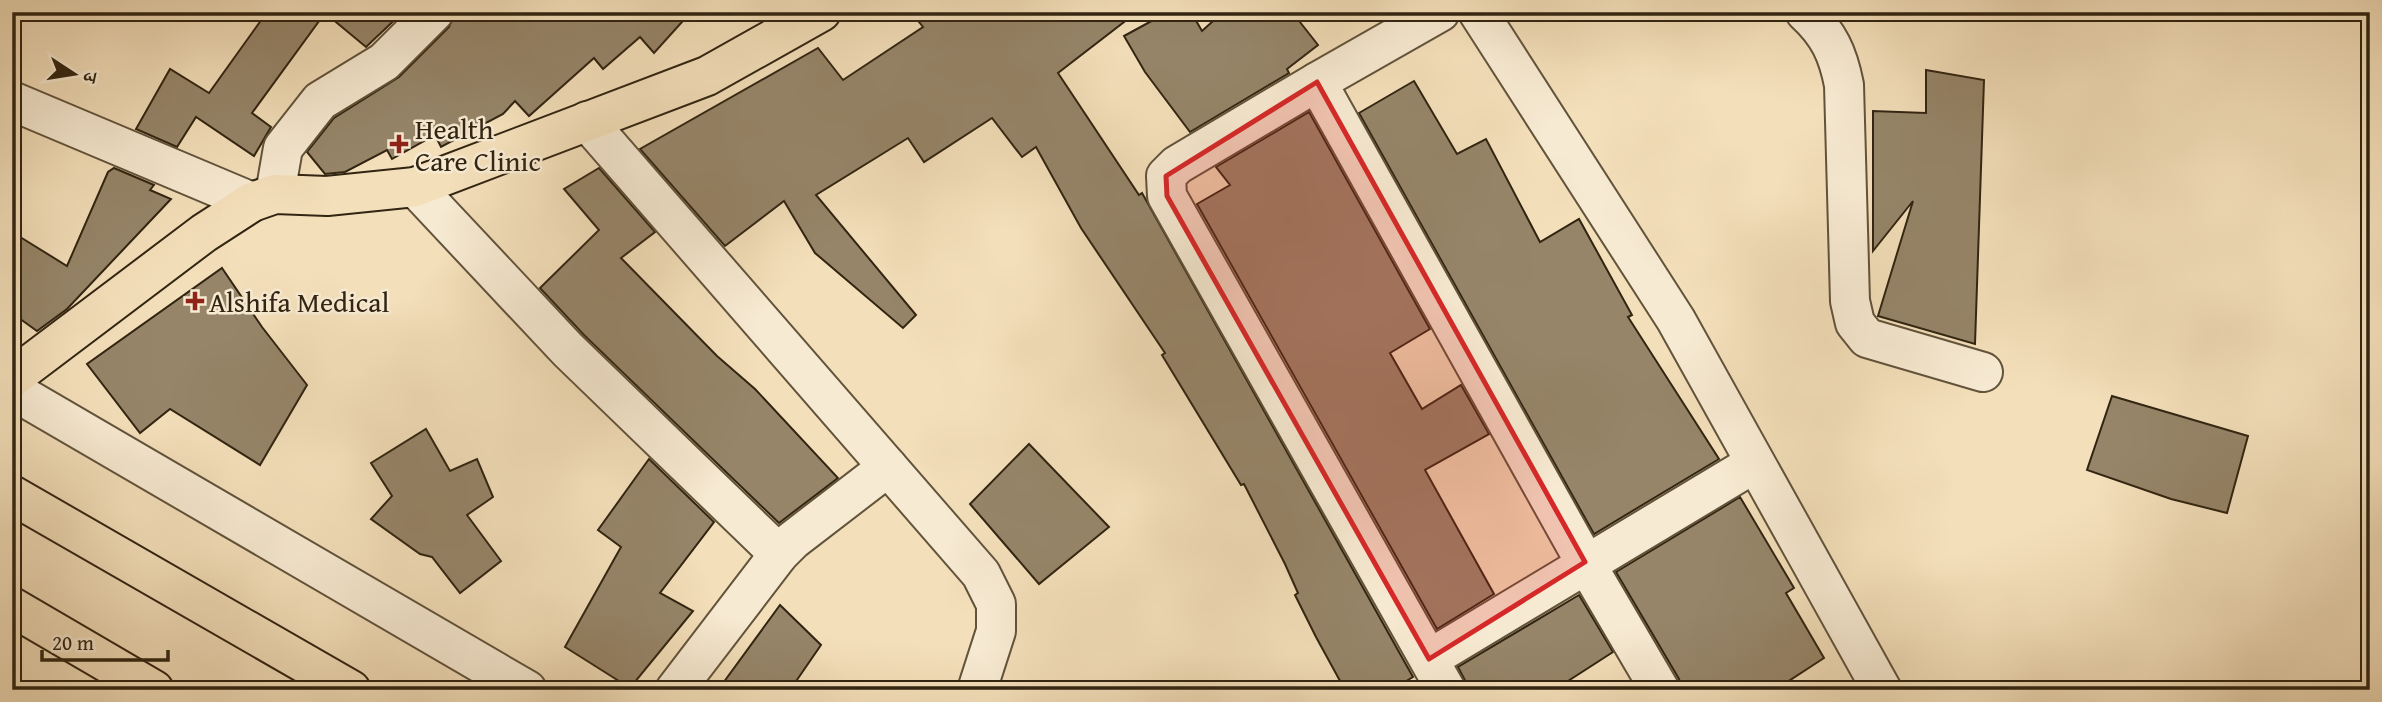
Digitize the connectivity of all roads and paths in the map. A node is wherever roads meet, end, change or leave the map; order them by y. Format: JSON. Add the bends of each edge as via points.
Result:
{"nodes":[{"id":1,"x":434,"y":12,"type":"edge"},
{"id":2,"x":821,"y":12,"type":"edge"},
{"id":3,"x":1440,"y":12,"type":"edge"},
{"id":4,"x":1478,"y":12,"type":"edge"},
{"id":5,"x":1805,"y":12,"type":"edge"},
{"id":6,"x":1317,"y":82,"type":"junction"},
{"id":7,"x":12,"y":100,"type":"edge"},
{"id":8,"x":587,"y":121,"type":"junction"},
{"id":9,"x":415,"y":187,"type":"junction"},
{"id":10,"x":264,"y":198,"type":"junction"},
{"id":11,"x":1983,"y":372,"type":"dead end"},
{"id":12,"x":12,"y":378,"type":"edge"},
{"id":13,"x":12,"y":390,"type":"edge"},
{"id":14,"x":1755,"y":463,"type":"junction"},
{"id":15,"x":888,"y":467,"type":"junction"},
{"id":16,"x":12,"y":495,"type":"edge"},
{"id":17,"x":779,"y":554,"type":"junction"},
{"id":18,"x":1585,"y":562,"type":"junction"},
{"id":19,"x":12,"y":607,"type":"edge"},
{"id":20,"x":1437,"y":674,"type":"edge"},
{"id":21,"x":154,"y":690,"type":"edge"},
{"id":22,"x":351,"y":690,"type":"edge"},
{"id":23,"x":527,"y":690,"type":"edge"},
{"id":24,"x":675,"y":690,"type":"edge"},
{"id":25,"x":977,"y":690,"type":"edge"},
{"id":26,"x":1660,"y":690,"type":"edge"},
{"id":27,"x":1882,"y":690,"type":"edge"}],
"edges":[{"from":1,"to":10,"type":"street","via":[[384,62],[320,101],[283,148]]},
{"from":2,"to":8,"type":"main road","via":[[707,76]]},
{"from":3,"to":6,"type":"street"},
{"from":4,"to":14,"type":"street","via":[[1676,320]]},
{"from":5,"to":11,"type":"street","via":[[1824,29],[1844,85],[1850,301],[1855,323],[1867,338]]},
{"from":6,"to":18,"type":"street"},
{"from":6,"to":20,"type":"street","via":[[1177,165],[1166,176],[1167,196]]},
{"from":7,"to":10,"type":"street"},
{"from":8,"to":9,"type":"main road"},
{"from":8,"to":15,"type":"street"},
{"from":9,"to":10,"type":"main road"},
{"from":9,"to":17,"type":"street","via":[[568,349]]},
{"from":10,"to":12,"type":"main road","via":[[204,233]]},
{"from":13,"to":23,"type":"street"},
{"from":14,"to":18,"type":"street"},
{"from":14,"to":27,"type":"street"},
{"from":15,"to":17,"type":"street"},
{"from":15,"to":25,"type":"street","via":[[981,574],[996,604],[996,631]]},
{"from":16,"to":22,"type":"main road"},
{"from":17,"to":24,"type":"street"},
{"from":18,"to":20,"type":"street"},
{"from":18,"to":26,"type":"street"},
{"from":19,"to":21,"type":"main road"}]}
